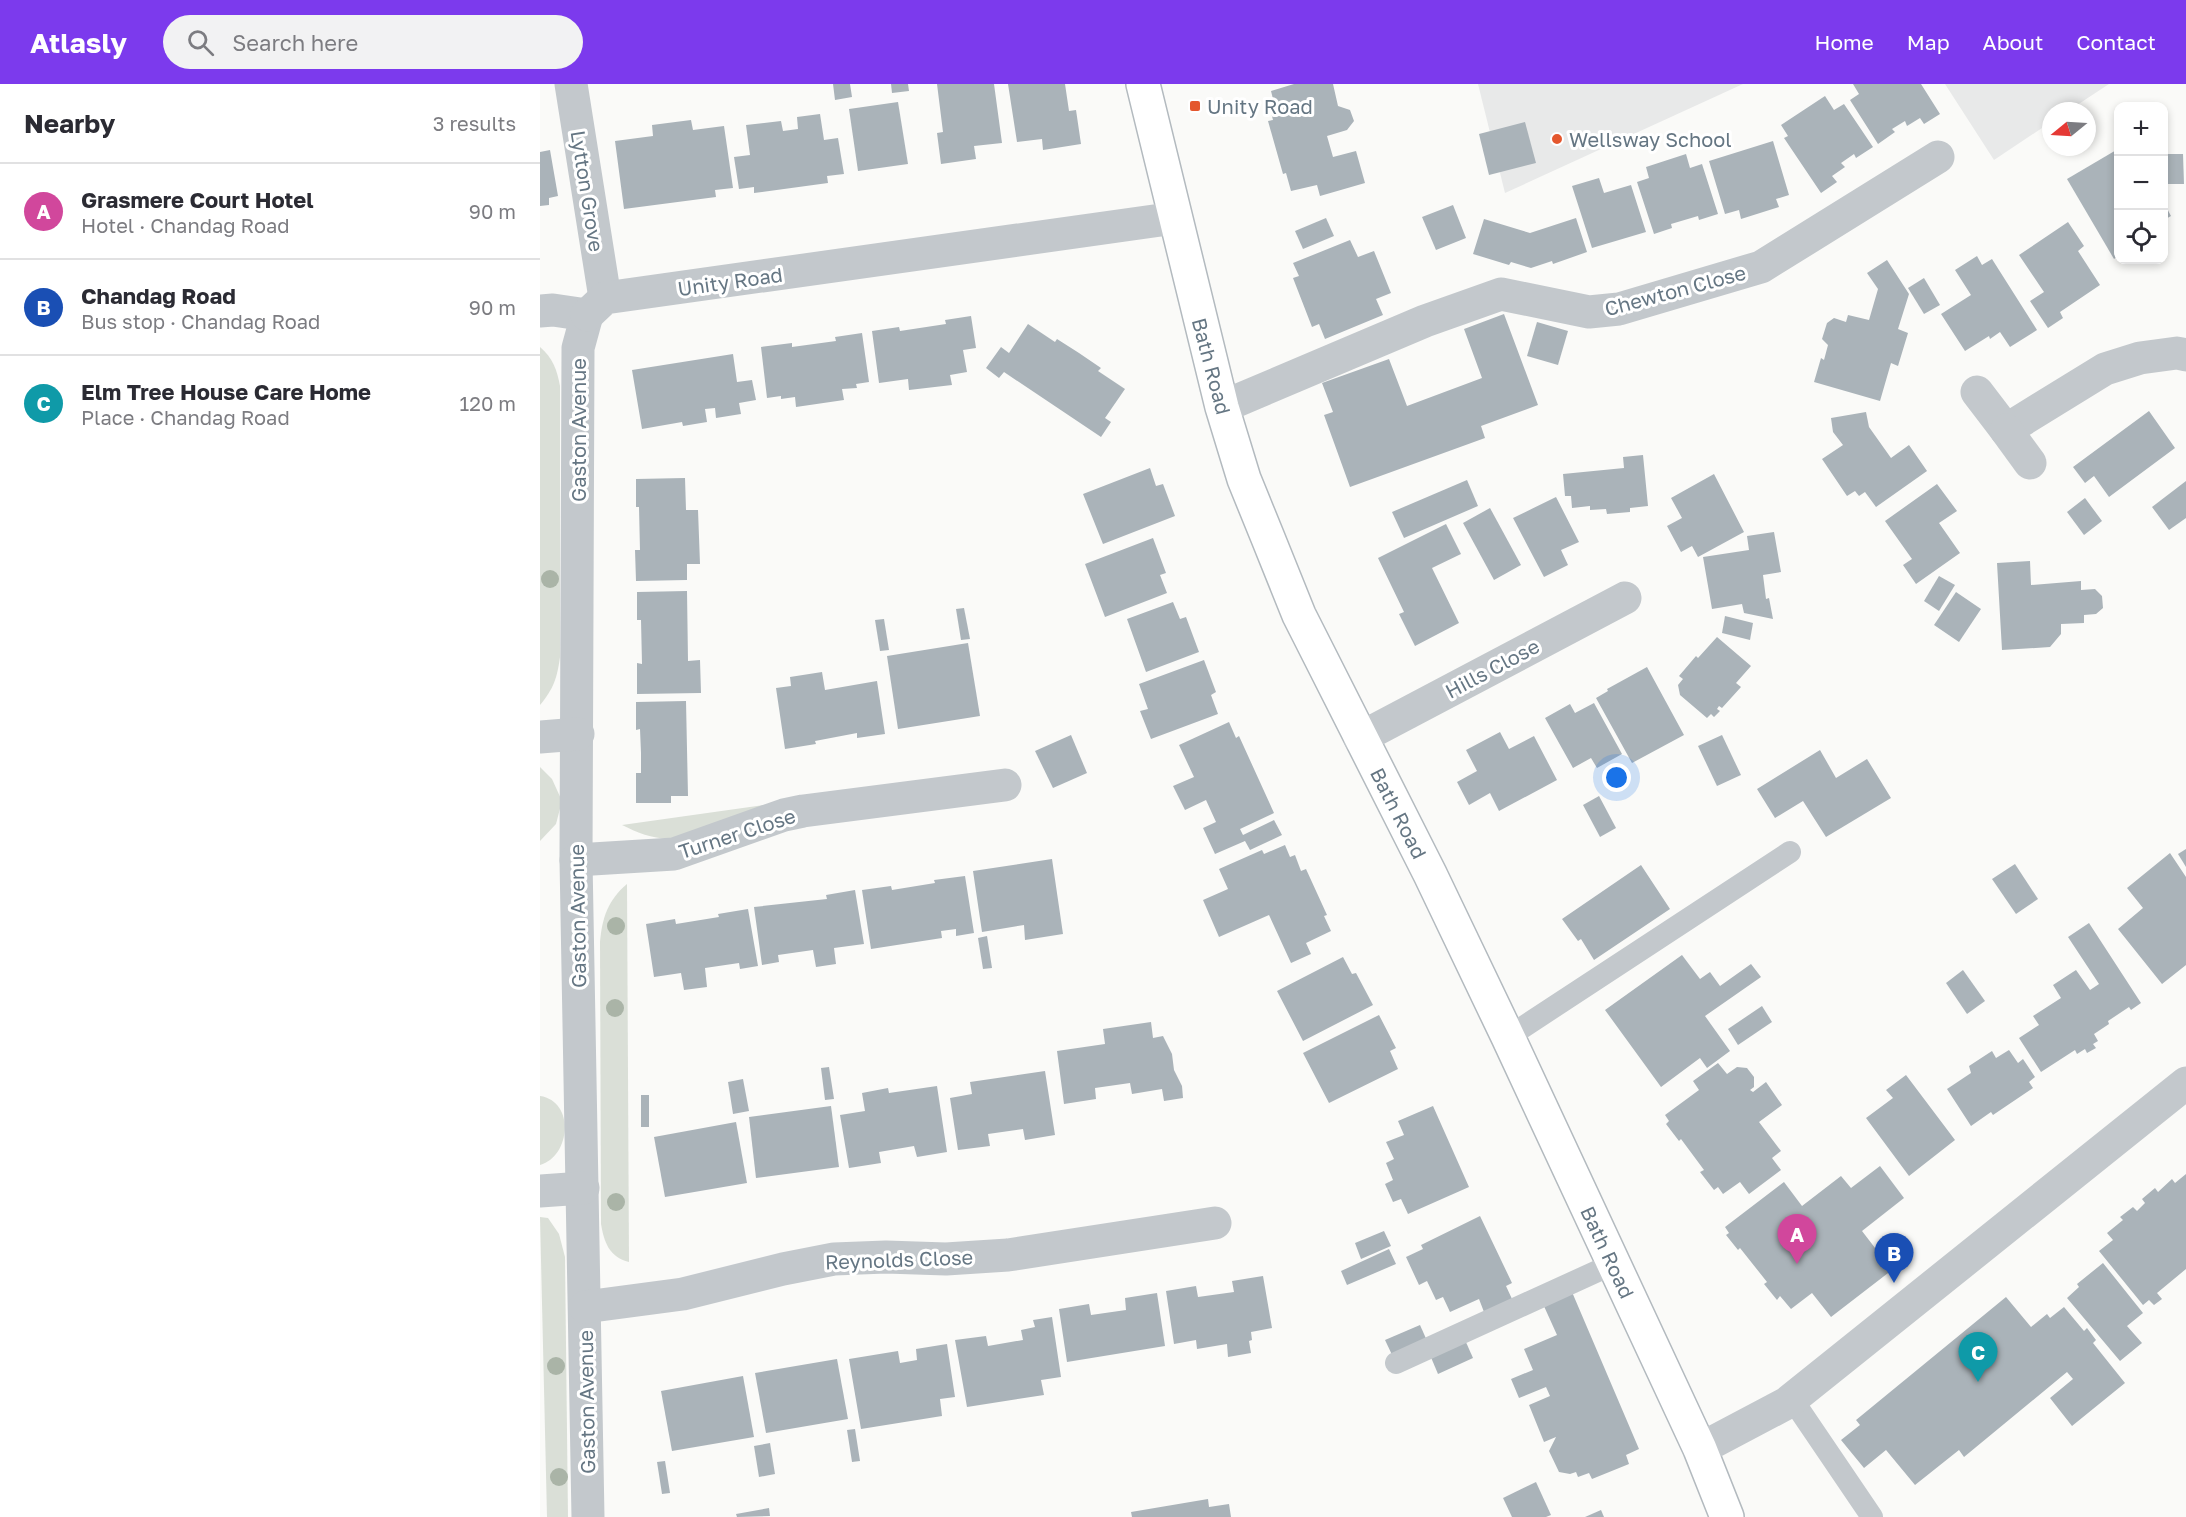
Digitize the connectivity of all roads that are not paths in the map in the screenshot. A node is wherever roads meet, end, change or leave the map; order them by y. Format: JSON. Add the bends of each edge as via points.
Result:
{"nodes":[{"id":1,"x":571,"y":84,"type":"edge"},
{"id":2,"x":1143,"y":84,"type":"edge"},
{"id":3,"x":1938,"y":157,"type":"dead end"},
{"id":4,"x":1175,"y":218,"type":"junction"},
{"id":5,"x":596,"y":307,"type":"junction"},
{"id":6,"x":540,"y":311,"type":"edge"},
{"id":7,"x":2186,"y":356,"type":"edge"},
{"id":8,"x":1977,"y":392,"type":"dead end"},
{"id":9,"x":1222,"y":407,"type":"junction"},
{"id":10,"x":2006,"y":430,"type":"junction"},
{"id":11,"x":2030,"y":463,"type":"dead end"},
{"id":12,"x":1625,"y":598,"type":"dead end"},
{"id":13,"x":578,"y":734,"type":"junction"},
{"id":14,"x":540,"y":737,"type":"edge"},
{"id":15,"x":1360,"y":738,"type":"junction"},
{"id":16,"x":1005,"y":784,"type":"dead end"},
{"id":17,"x":1790,"y":852,"type":"dead end"},
{"id":18,"x":576,"y":860,"type":"junction"},
{"id":19,"x":1508,"y":1037,"type":"junction"},
{"id":20,"x":2186,"y":1083,"type":"edge"},
{"id":21,"x":583,"y":1188,"type":"junction"},
{"id":22,"x":540,"y":1191,"type":"edge"},
{"id":23,"x":1215,"y":1223,"type":"dead end"},
{"id":24,"x":1613,"y":1264,"type":"junction"},
{"id":25,"x":585,"y":1307,"type":"junction"},
{"id":26,"x":1396,"y":1363,"type":"dead end"},
{"id":27,"x":1792,"y":1399,"type":"junction"},
{"id":28,"x":1700,"y":1449,"type":"junction"},
{"id":29,"x":588,"y":1517,"type":"edge"},
{"id":30,"x":1726,"y":1517,"type":"edge"},
{"id":31,"x":1872,"y":1517,"type":"edge"}],
"edges":[{"from":1,"to":5,"type":"street","name":"Lytton Grove"},
{"from":2,"to":4,"type":"main road","name":"Bath Road"},
{"from":3,"to":9,"type":"street","name":"Chewton Close","via":[[1761,267],[1619,309],[1590,312],[1501,294],[1425,321]]},
{"from":4,"to":5,"type":"street","name":"Unity Road"},
{"from":4,"to":9,"type":"main road","name":"Bath Road"},
{"from":5,"to":6,"type":"street","name":"Unity Road"},
{"from":5,"to":13,"type":"street","name":"Gaston Avenue","via":[[578,348]]},
{"from":7,"to":10,"type":"street","via":[[2177,353],[2140,358],[2105,369]]},
{"from":8,"to":10,"type":"street"},
{"from":9,"to":15,"type":"main road","name":"Bath Road","via":[[1245,479],[1299,615]]},
{"from":10,"to":11,"type":"street"},
{"from":12,"to":15,"type":"street","name":"Hills Close"},
{"from":13,"to":14,"type":"street"},
{"from":13,"to":18,"type":"street","name":"Gaston Avenue"},
{"from":15,"to":19,"type":"main road","name":"Bath Road"},
{"from":16,"to":18,"type":"street","name":"Turner Close","via":[[803,811],[674,855]]},
{"from":17,"to":19,"type":"lane"},
{"from":18,"to":21,"type":"street","name":"Gaston Avenue"},
{"from":19,"to":24,"type":"main road","name":"Bath Road"},
{"from":20,"to":27,"type":"street"},
{"from":21,"to":22,"type":"street"},
{"from":21,"to":25,"type":"street","name":"Gaston Avenue"},
{"from":23,"to":25,"type":"street","name":"Reynolds Close","via":[[1008,1254],[946,1259],[834,1259],[683,1294]]},
{"from":24,"to":26,"type":"lane"},
{"from":24,"to":28,"type":"main road","name":"Bath Road"},
{"from":25,"to":29,"type":"street","name":"Gaston Avenue"},
{"from":27,"to":28,"type":"street"},
{"from":27,"to":31,"type":"lane"},
{"from":28,"to":30,"type":"main road","name":"Bath Road"}]}
